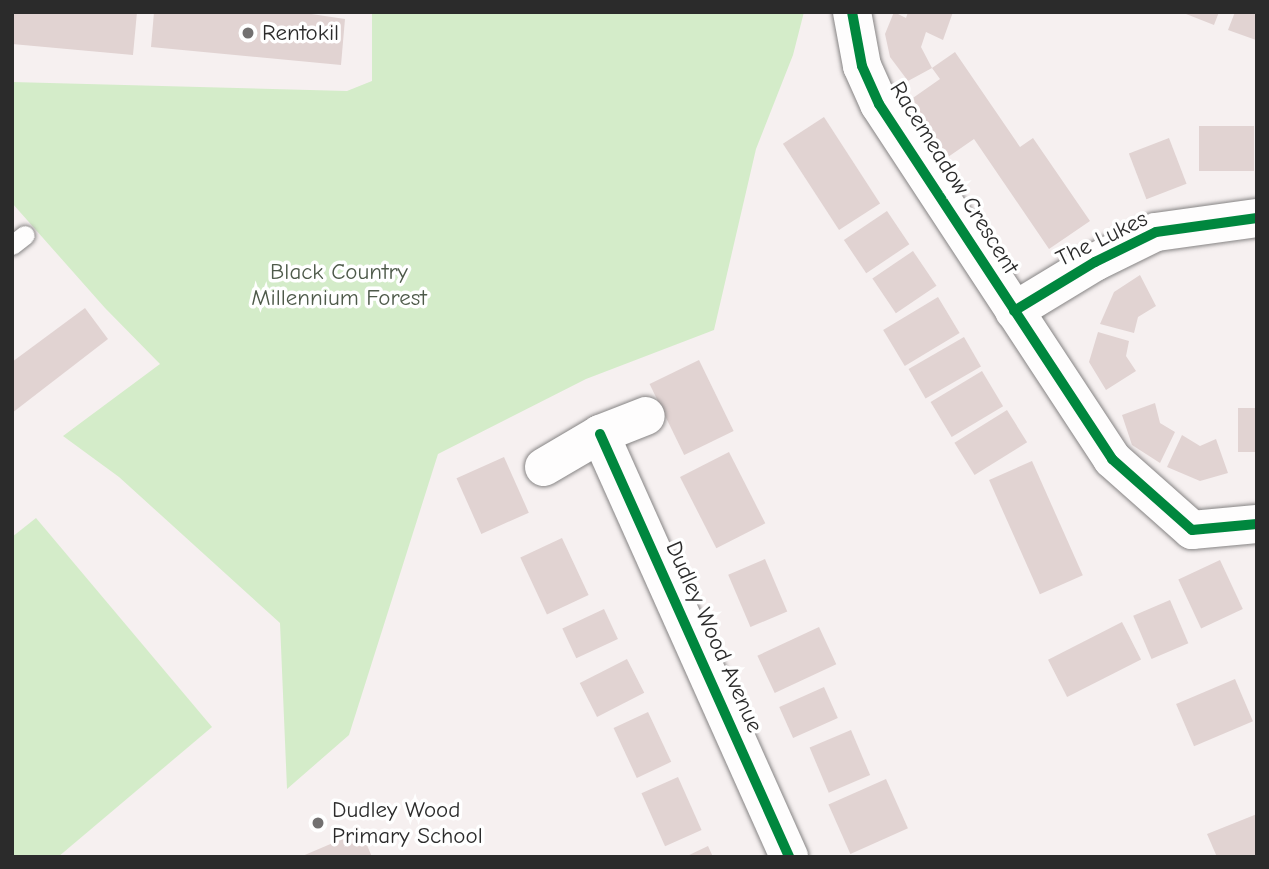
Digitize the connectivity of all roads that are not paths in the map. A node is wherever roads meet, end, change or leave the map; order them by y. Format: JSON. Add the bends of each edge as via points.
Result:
{"nodes":[{"id":1,"x":852,"y":12,"type":"edge"},
{"id":2,"x":1257,"y":218,"type":"edge"},
{"id":3,"x":1014,"y":310,"type":"junction"},
{"id":4,"x":646,"y":416,"type":"dead end"},
{"id":5,"x":600,"y":434,"type":"junction"},
{"id":6,"x":544,"y":467,"type":"dead end"},
{"id":7,"x":1257,"y":524,"type":"edge"},
{"id":8,"x":789,"y":857,"type":"edge"}],
"edges":[{"from":1,"to":3,"type":"street","name":"Racemeadow Crescent","via":[[862,66],[879,104]]},
{"from":2,"to":3,"type":"street","name":"The Lukes","via":[[1156,232]]},
{"from":3,"to":7,"type":"street","name":"Racemeadow Crescent","via":[[1111,459],[1192,530]]},
{"from":4,"to":5,"type":"street"},
{"from":5,"to":6,"type":"street"},
{"from":5,"to":8,"type":"street","name":"Dudley Wood Avenue"}]}
